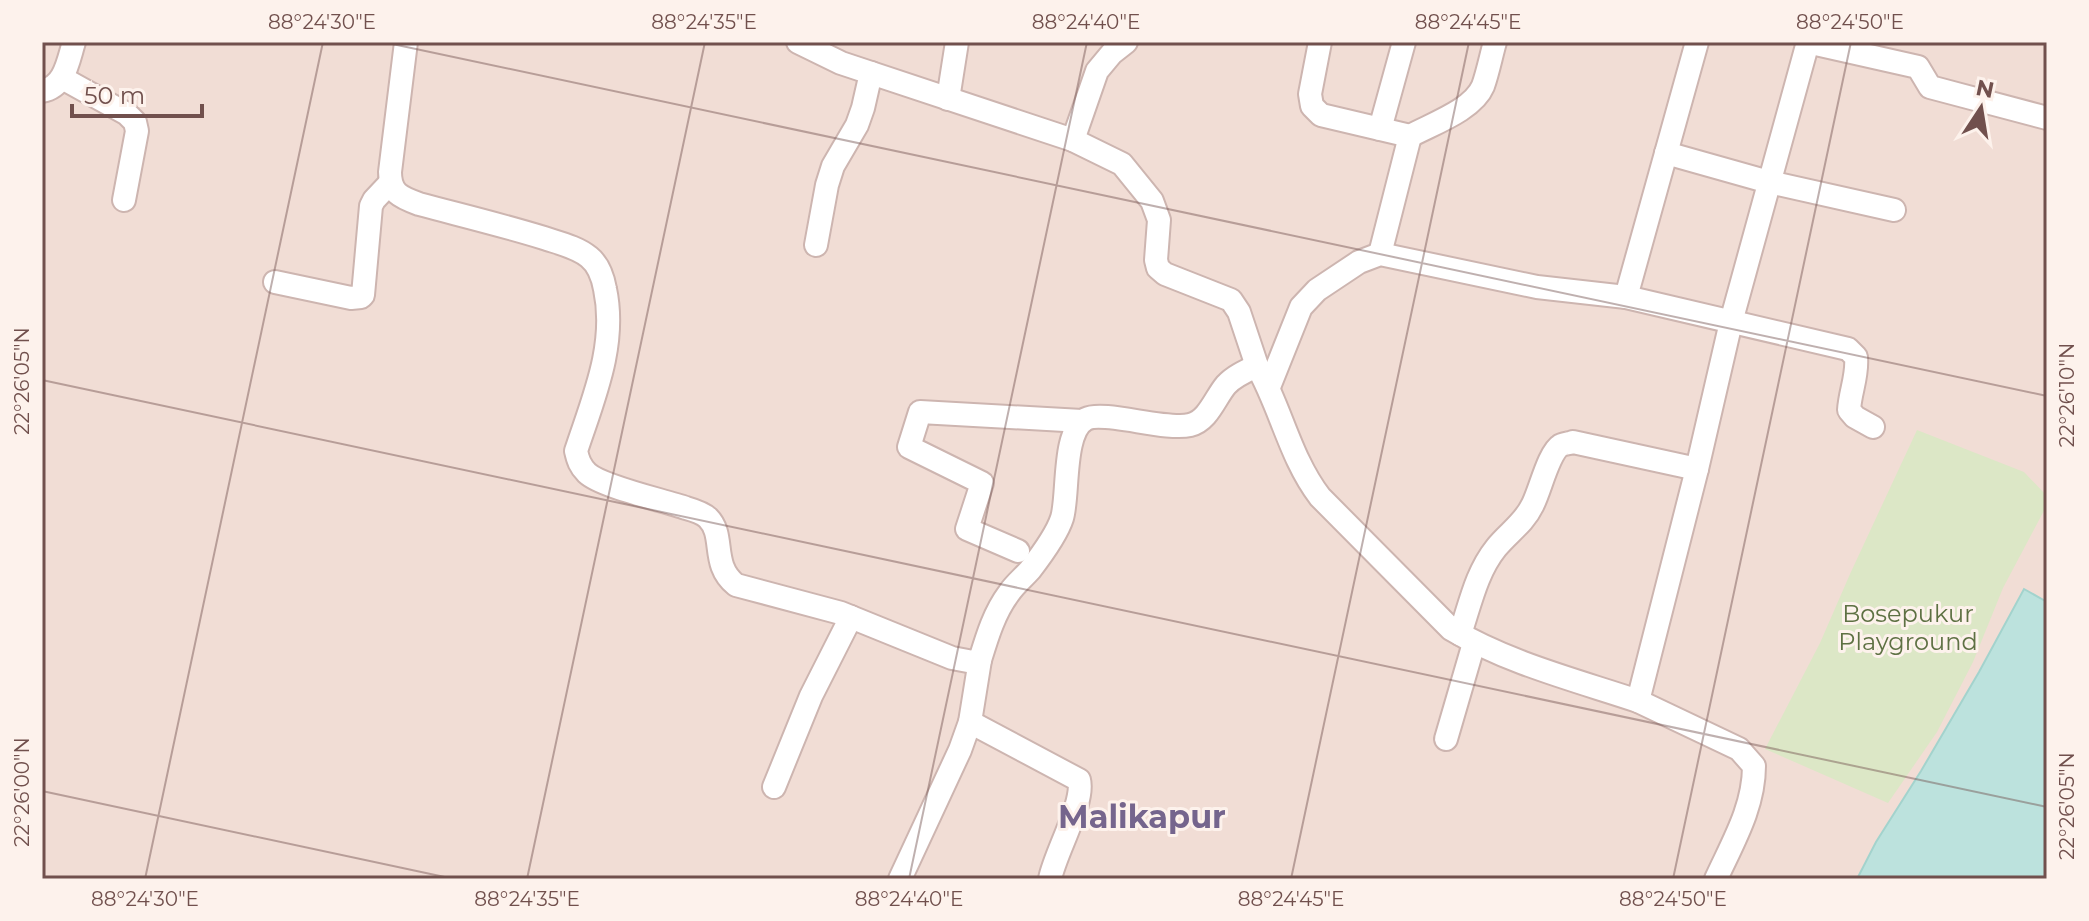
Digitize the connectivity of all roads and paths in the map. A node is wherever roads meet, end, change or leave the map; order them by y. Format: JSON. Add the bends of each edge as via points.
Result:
{"nodes":[{"id":1,"x":74,"y":42,"type":"edge"},
{"id":2,"x":406,"y":42,"type":"edge"},
{"id":3,"x":798,"y":42,"type":"edge"},
{"id":4,"x":957,"y":42,"type":"edge"},
{"id":5,"x":1126,"y":42,"type":"edge"},
{"id":6,"x":1320,"y":42,"type":"edge"},
{"id":7,"x":1404,"y":42,"type":"edge"},
{"id":8,"x":1495,"y":42,"type":"edge"},
{"id":9,"x":1697,"y":42,"type":"edge"},
{"id":10,"x":1808,"y":42,"type":"edge"},
{"id":11,"x":871,"y":73,"type":"junction"},
{"id":12,"x":62,"y":78,"type":"junction"},
{"id":13,"x":42,"y":91,"type":"edge"},
{"id":14,"x":948,"y":99,"type":"junction"},
{"id":15,"x":2047,"y":118,"type":"edge"},
{"id":16,"x":1380,"y":129,"type":"junction"},
{"id":17,"x":1410,"y":136,"type":"junction"},
{"id":18,"x":1073,"y":140,"type":"junction"},
{"id":19,"x":1666,"y":153,"type":"junction"},
{"id":20,"x":1769,"y":182,"type":"junction"},
{"id":21,"x":390,"y":183,"type":"junction"},
{"id":22,"x":124,"y":200,"type":"dead end"},
{"id":23,"x":1894,"y":210,"type":"dead end"},
{"id":24,"x":816,"y":245,"type":"dead end"},
{"id":25,"x":1380,"y":254,"type":"junction"},
{"id":26,"x":275,"y":282,"type":"dead end"},
{"id":27,"x":1626,"y":297,"type":"junction"},
{"id":28,"x":1731,"y":322,"type":"junction"},
{"id":29,"x":1257,"y":366,"type":"junction"},
{"id":30,"x":1269,"y":387,"type":"junction"},
{"id":31,"x":1082,"y":421,"type":"junction"},
{"id":32,"x":1873,"y":427,"type":"dead end"},
{"id":33,"x":1697,"y":469,"type":"junction"},
{"id":34,"x":1018,"y":551,"type":"dead end"},
{"id":35,"x":851,"y":617,"type":"junction"},
{"id":36,"x":1467,"y":639,"type":"junction"},
{"id":37,"x":980,"y":660,"type":"junction"},
{"id":38,"x":1638,"y":701,"type":"junction"},
{"id":39,"x":970,"y":722,"type":"junction"},
{"id":40,"x":1446,"y":739,"type":"dead end"},
{"id":41,"x":774,"y":787,"type":"dead end"},
{"id":42,"x":900,"y":879,"type":"edge"},
{"id":43,"x":1050,"y":879,"type":"edge"},
{"id":44,"x":1716,"y":879,"type":"edge"}],
"edges":[{"from":1,"to":12,"type":"street"},
{"from":2,"to":21,"type":"street"},
{"from":3,"to":11,"type":"street"},
{"from":4,"to":14,"type":"street"},
{"from":5,"to":18,"type":"street","via":[[1097,71]]},
{"from":6,"to":16,"type":"street","via":[[1312,106],[1321,115]]},
{"from":7,"to":16,"type":"street"},
{"from":8,"to":17,"type":"street","via":[[1473,100]]},
{"from":9,"to":19,"type":"street"},
{"from":10,"to":15,"type":"street","via":[[1918,67],[1930,87]]},
{"from":10,"to":20,"type":"street"},
{"from":11,"to":14,"type":"street"},
{"from":11,"to":24,"type":"street","via":[[857,125],[833,166]]},
{"from":12,"to":13,"type":"street"},
{"from":12,"to":22,"type":"street","via":[[135,122]]},
{"from":14,"to":18,"type":"street"},
{"from":16,"to":17,"type":"street"},
{"from":17,"to":25,"type":"street"},
{"from":18,"to":29,"type":"street","via":[[1122,164],[1152,201],[1159,220],[1158,268],[1231,300]]},
{"from":19,"to":20,"type":"street"},
{"from":19,"to":27,"type":"street"},
{"from":20,"to":23,"type":"street"},
{"from":20,"to":28,"type":"street"},
{"from":21,"to":26,"type":"street","via":[[371,206],[361,297]]},
{"from":21,"to":35,"type":"street","via":[[405,199],[571,247],[589,257],[603,279],[608,340],[576,451],[579,464],[590,476],[708,518],[724,571],[736,585]]},
{"from":25,"to":27,"type":"street","via":[[1537,287]]},
{"from":25,"to":30,"type":"street","via":[[1317,290],[1301,307]]},
{"from":27,"to":28,"type":"street"},
{"from":28,"to":32,"type":"street","via":[[1848,349],[1857,368],[1849,410]]},
{"from":28,"to":33,"type":"street"},
{"from":29,"to":30,"type":"street"},
{"from":29,"to":31,"type":"street","via":[[1235,376],[1192,425],[1102,417]]},
{"from":30,"to":36,"type":"street","via":[[1300,466],[1320,497]]},
{"from":31,"to":34,"type":"street","via":[[920,412],[909,447],[982,483],[967,529]]},
{"from":31,"to":37,"type":"street","via":[[1066,471],[1059,525],[1009,592]]},
{"from":33,"to":36,"type":"street","via":[[1562,444],[1533,506],[1480,574]]},
{"from":33,"to":38,"type":"street"},
{"from":35,"to":37,"type":"street","via":[[952,658]]},
{"from":35,"to":41,"type":"street"},
{"from":36,"to":38,"type":"street"},
{"from":36,"to":40,"type":"street"},
{"from":37,"to":39,"type":"street"},
{"from":38,"to":44,"type":"street","via":[[1739,749],[1754,766],[1754,788],[1744,819]]},
{"from":39,"to":42,"type":"street"},
{"from":39,"to":43,"type":"street","via":[[1079,780],[1080,795]]}]}
